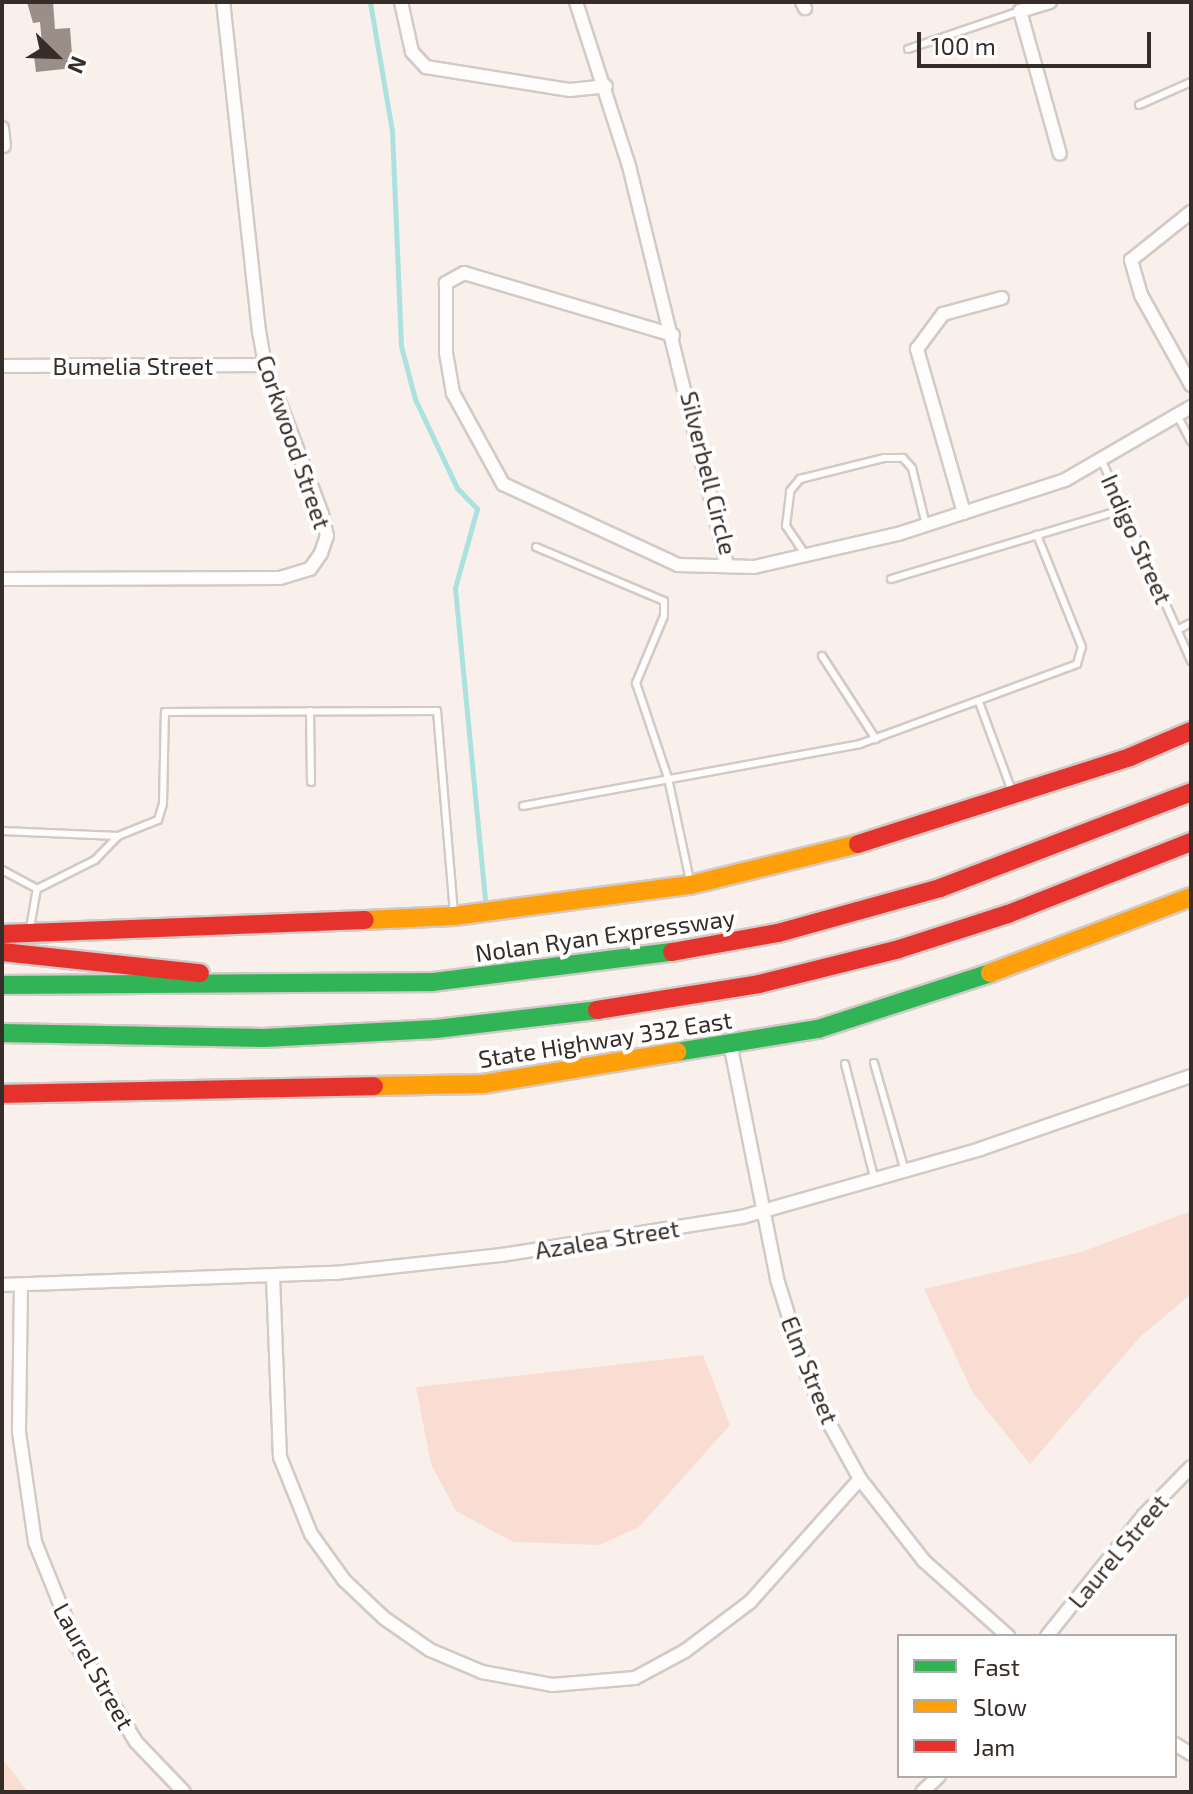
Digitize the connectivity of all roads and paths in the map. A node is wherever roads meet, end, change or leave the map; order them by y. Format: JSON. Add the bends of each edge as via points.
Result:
{"nodes":[{"id":1,"x":223,"y":2,"type":"edge"},
{"id":2,"x":401,"y":2,"type":"edge"},
{"id":3,"x":576,"y":2,"type":"edge"},
{"id":4,"x":1050,"y":2,"type":"edge"},
{"id":5,"x":1020,"y":11,"type":"junction"},
{"id":6,"x":908,"y":49,"type":"dead end"},
{"id":7,"x":1191,"y":82,"type":"edge"},
{"id":8,"x":606,"y":86,"type":"junction"},
{"id":9,"x":1139,"y":105,"type":"dead end"},
{"id":10,"x":2,"y":128,"type":"edge"},
{"id":11,"x":4,"y":146,"type":"dead end"},
{"id":12,"x":1060,"y":154,"type":"dead end"},
{"id":13,"x":1191,"y":212,"type":"edge"},
{"id":14,"x":1002,"y":298,"type":"dead end"},
{"id":15,"x":673,"y":335,"type":"junction"},
{"id":16,"x":265,"y":365,"type":"junction"},
{"id":17,"x":2,"y":366,"type":"edge"},
{"id":18,"x":1191,"y":384,"type":"edge"},
{"id":19,"x":1191,"y":407,"type":"edge"},
{"id":20,"x":1177,"y":415,"type":"junction"},
{"id":21,"x":1191,"y":441,"type":"edge"},
{"id":22,"x":1102,"y":461,"type":"junction"},
{"id":23,"x":1124,"y":509,"type":"junction"},
{"id":24,"x":964,"y":513,"type":"junction"},
{"id":25,"x":926,"y":525,"type":"junction"},
{"id":26,"x":1037,"y":535,"type":"junction"},
{"id":27,"x":536,"y":547,"type":"dead end"},
{"id":28,"x":808,"y":557,"type":"junction"},
{"id":29,"x":727,"y":564,"type":"junction"},
{"id":30,"x":2,"y":579,"type":"edge"},
{"id":31,"x":891,"y":579,"type":"dead end"},
{"id":32,"x":1191,"y":623,"type":"edge"},
{"id":33,"x":1177,"y":630,"type":"junction"},
{"id":34,"x":822,"y":656,"type":"dead end"},
{"id":35,"x":1191,"y":661,"type":"edge"},
{"id":36,"x":979,"y":702,"type":"junction"},
{"id":37,"x":310,"y":711,"type":"junction"},
{"id":38,"x":1191,"y":731,"type":"edge"},
{"id":39,"x":876,"y":739,"type":"junction"},
{"id":40,"x":668,"y":778,"type":"junction"},
{"id":41,"x":311,"y":782,"type":"dead end"},
{"id":42,"x":1191,"y":792,"type":"edge"},
{"id":43,"x":1013,"y":795,"type":"junction"},
{"id":44,"x":523,"y":806,"type":"dead end"},
{"id":45,"x":2,"y":831,"type":"edge"},
{"id":46,"x":118,"y":836,"type":"junction"},
{"id":47,"x":1191,"y":842,"type":"edge"},
{"id":48,"x":2,"y":870,"type":"edge"},
{"id":49,"x":690,"y":885,"type":"junction"},
{"id":50,"x":37,"y":889,"type":"junction"},
{"id":51,"x":1191,"y":897,"type":"edge"},
{"id":52,"x":454,"y":916,"type":"junction"},
{"id":53,"x":2,"y":934,"type":"edge"},
{"id":54,"x":29,"y":934,"type":"junction"},
{"id":55,"x":2,"y":952,"type":"edge"},
{"id":56,"x":2,"y":985,"type":"edge"},
{"id":57,"x":313,"y":985,"type":"junction"},
{"id":58,"x":2,"y":1033,"type":"edge"},
{"id":59,"x":730,"y":1043,"type":"junction"},
{"id":60,"x":874,"y":1063,"type":"dead end"},
{"id":61,"x":845,"y":1064,"type":"dead end"},
{"id":62,"x":1191,"y":1076,"type":"edge"},
{"id":63,"x":2,"y":1094,"type":"edge"},
{"id":64,"x":905,"y":1172,"type":"junction"},
{"id":65,"x":875,"y":1181,"type":"junction"},
{"id":66,"x":764,"y":1212,"type":"junction"},
{"id":67,"x":273,"y":1276,"type":"junction"},
{"id":68,"x":2,"y":1285,"type":"edge"},
{"id":69,"x":21,"y":1285,"type":"junction"},
{"id":70,"x":1191,"y":1467,"type":"edge"},
{"id":71,"x":860,"y":1479,"type":"junction"},
{"id":72,"x":1006,"y":1634,"type":"edge"},
{"id":73,"x":1049,"y":1634,"type":"edge"},
{"id":74,"x":937,"y":1778,"type":"edge"},
{"id":75,"x":184,"y":1792,"type":"edge"},
{"id":76,"x":922,"y":1792,"type":"edge"}],
"edges":[{"from":1,"to":16,"type":"street","name":"Corkwood Street"},
{"from":2,"to":8,"type":"street","via":[[412,52],[426,67],[570,90]]},
{"from":3,"to":8,"type":"street","name":"Silverbell Circle"},
{"from":4,"to":5,"type":"street"},
{"from":5,"to":6,"type":"lane"},
{"from":5,"to":12,"type":"street"},
{"from":7,"to":9,"type":"lane"},
{"from":8,"to":15,"type":"street","name":"Silverbell Circle"},
{"from":10,"to":11,"type":"street"},
{"from":13,"to":18,"type":"street","via":[[1131,260]]},
{"from":14,"to":24,"type":"street","via":[[943,314],[917,349]]},
{"from":15,"to":29,"type":"street","name":"Silverbell Circle"},
{"from":15,"to":29,"type":"street","via":[[464,273],[446,283],[446,353],[453,393],[503,484],[678,565],[704,569]]},
{"from":16,"to":17,"type":"street","name":"Bumelia Street"},
{"from":16,"to":30,"type":"street","name":"Corkwood Street","via":[[327,536],[310,569],[280,578]]},
{"from":19,"to":20,"type":"street","name":"Silverbell Circle"},
{"from":20,"to":21,"type":"lane"},
{"from":20,"to":22,"type":"street","name":"Silverbell Circle"},
{"from":22,"to":23,"type":"lane","name":"Indigo Street"},
{"from":22,"to":24,"type":"street","name":"Silverbell Circle","via":[[1065,480]]},
{"from":23,"to":26,"type":"lane"},
{"from":23,"to":33,"type":"lane","name":"Indigo Street"},
{"from":24,"to":25,"type":"street","name":"Silverbell Circle"},
{"from":25,"to":28,"type":"street","name":"Silverbell Circle"},
{"from":25,"to":28,"type":"lane","via":[[916,481],[903,458],[800,479],[790,491],[786,526]]},
{"from":26,"to":31,"type":"lane"},
{"from":26,"to":36,"type":"lane","via":[[1082,657],[1077,664]]},
{"from":27,"to":40,"type":"lane","via":[[664,601],[664,616],[636,683]]},
{"from":28,"to":29,"type":"street","name":"Silverbell Circle","via":[[754,567]]},
{"from":32,"to":33,"type":"lane"},
{"from":33,"to":35,"type":"lane","name":"Indigo Street"},
{"from":34,"to":39,"type":"lane"},
{"from":36,"to":39,"type":"lane"},
{"from":36,"to":43,"type":"lane"},
{"from":37,"to":41,"type":"lane"},
{"from":37,"to":46,"type":"lane","via":[[165,712],[158,820]]},
{"from":37,"to":52,"type":"lane","via":[[437,711]]},
{"from":38,"to":43,"type":"main road"},
{"from":39,"to":40,"type":"lane"},
{"from":40,"to":44,"type":"lane"},
{"from":40,"to":49,"type":"lane"},
{"from":42,"to":57,"type":"main road","name":"Nolan Ryan Expressway","via":[[940,888],[778,933],[516,975]]},
{"from":43,"to":49,"type":"main road","via":[[840,850]]},
{"from":45,"to":46,"type":"lane"},
{"from":46,"to":50,"type":"lane","via":[[95,860]]},
{"from":47,"to":58,"type":"main road","via":[[1008,914],[899,949],[759,984],[633,1006],[436,1029],[264,1038]]},
{"from":48,"to":50,"type":"lane"},
{"from":49,"to":52,"type":"main road"},
{"from":50,"to":54,"type":"lane"},
{"from":51,"to":59,"type":"main road","name":"State Highway 332 East","via":[[1067,948],[832,1024]]},
{"from":52,"to":54,"type":"main road"},
{"from":53,"to":54,"type":"main road"},
{"from":55,"to":57,"type":"main road"},
{"from":56,"to":57,"type":"main road","name":"Nolan Ryan Expressway"},
{"from":59,"to":63,"type":"main road","name":"State Highway 332 East","via":[[483,1084]]},
{"from":59,"to":66,"type":"street","name":"Elm Street"},
{"from":60,"to":64,"type":"lane"},
{"from":61,"to":65,"type":"lane"},
{"from":62,"to":64,"type":"street","name":"Azalea Street"},
{"from":64,"to":65,"type":"street","name":"Azalea Street"},
{"from":65,"to":66,"type":"street","name":"Azalea Street"},
{"from":66,"to":67,"type":"street","name":"Azalea Street","via":[[502,1255]]},
{"from":66,"to":71,"type":"street","name":"Elm Street","via":[[784,1304],[806,1372]]},
{"from":67,"to":69,"type":"street","name":"Azalea Street"},
{"from":67,"to":71,"type":"street","via":[[280,1457],[311,1534],[344,1580],[384,1618],[430,1650],[482,1672],[552,1685],[635,1678],[685,1651],[750,1602]]},
{"from":68,"to":69,"type":"street","name":"Azalea Street"},
{"from":69,"to":75,"type":"street","name":"Laurel Street","via":[[19,1432],[35,1542],[77,1646],[136,1742]]},
{"from":70,"to":73,"type":"street","name":"Laurel Street","via":[[1144,1515]]},
{"from":71,"to":72,"type":"street","name":"Elm Street","via":[[924,1561]]},
{"from":74,"to":76,"type":"street"}]}
